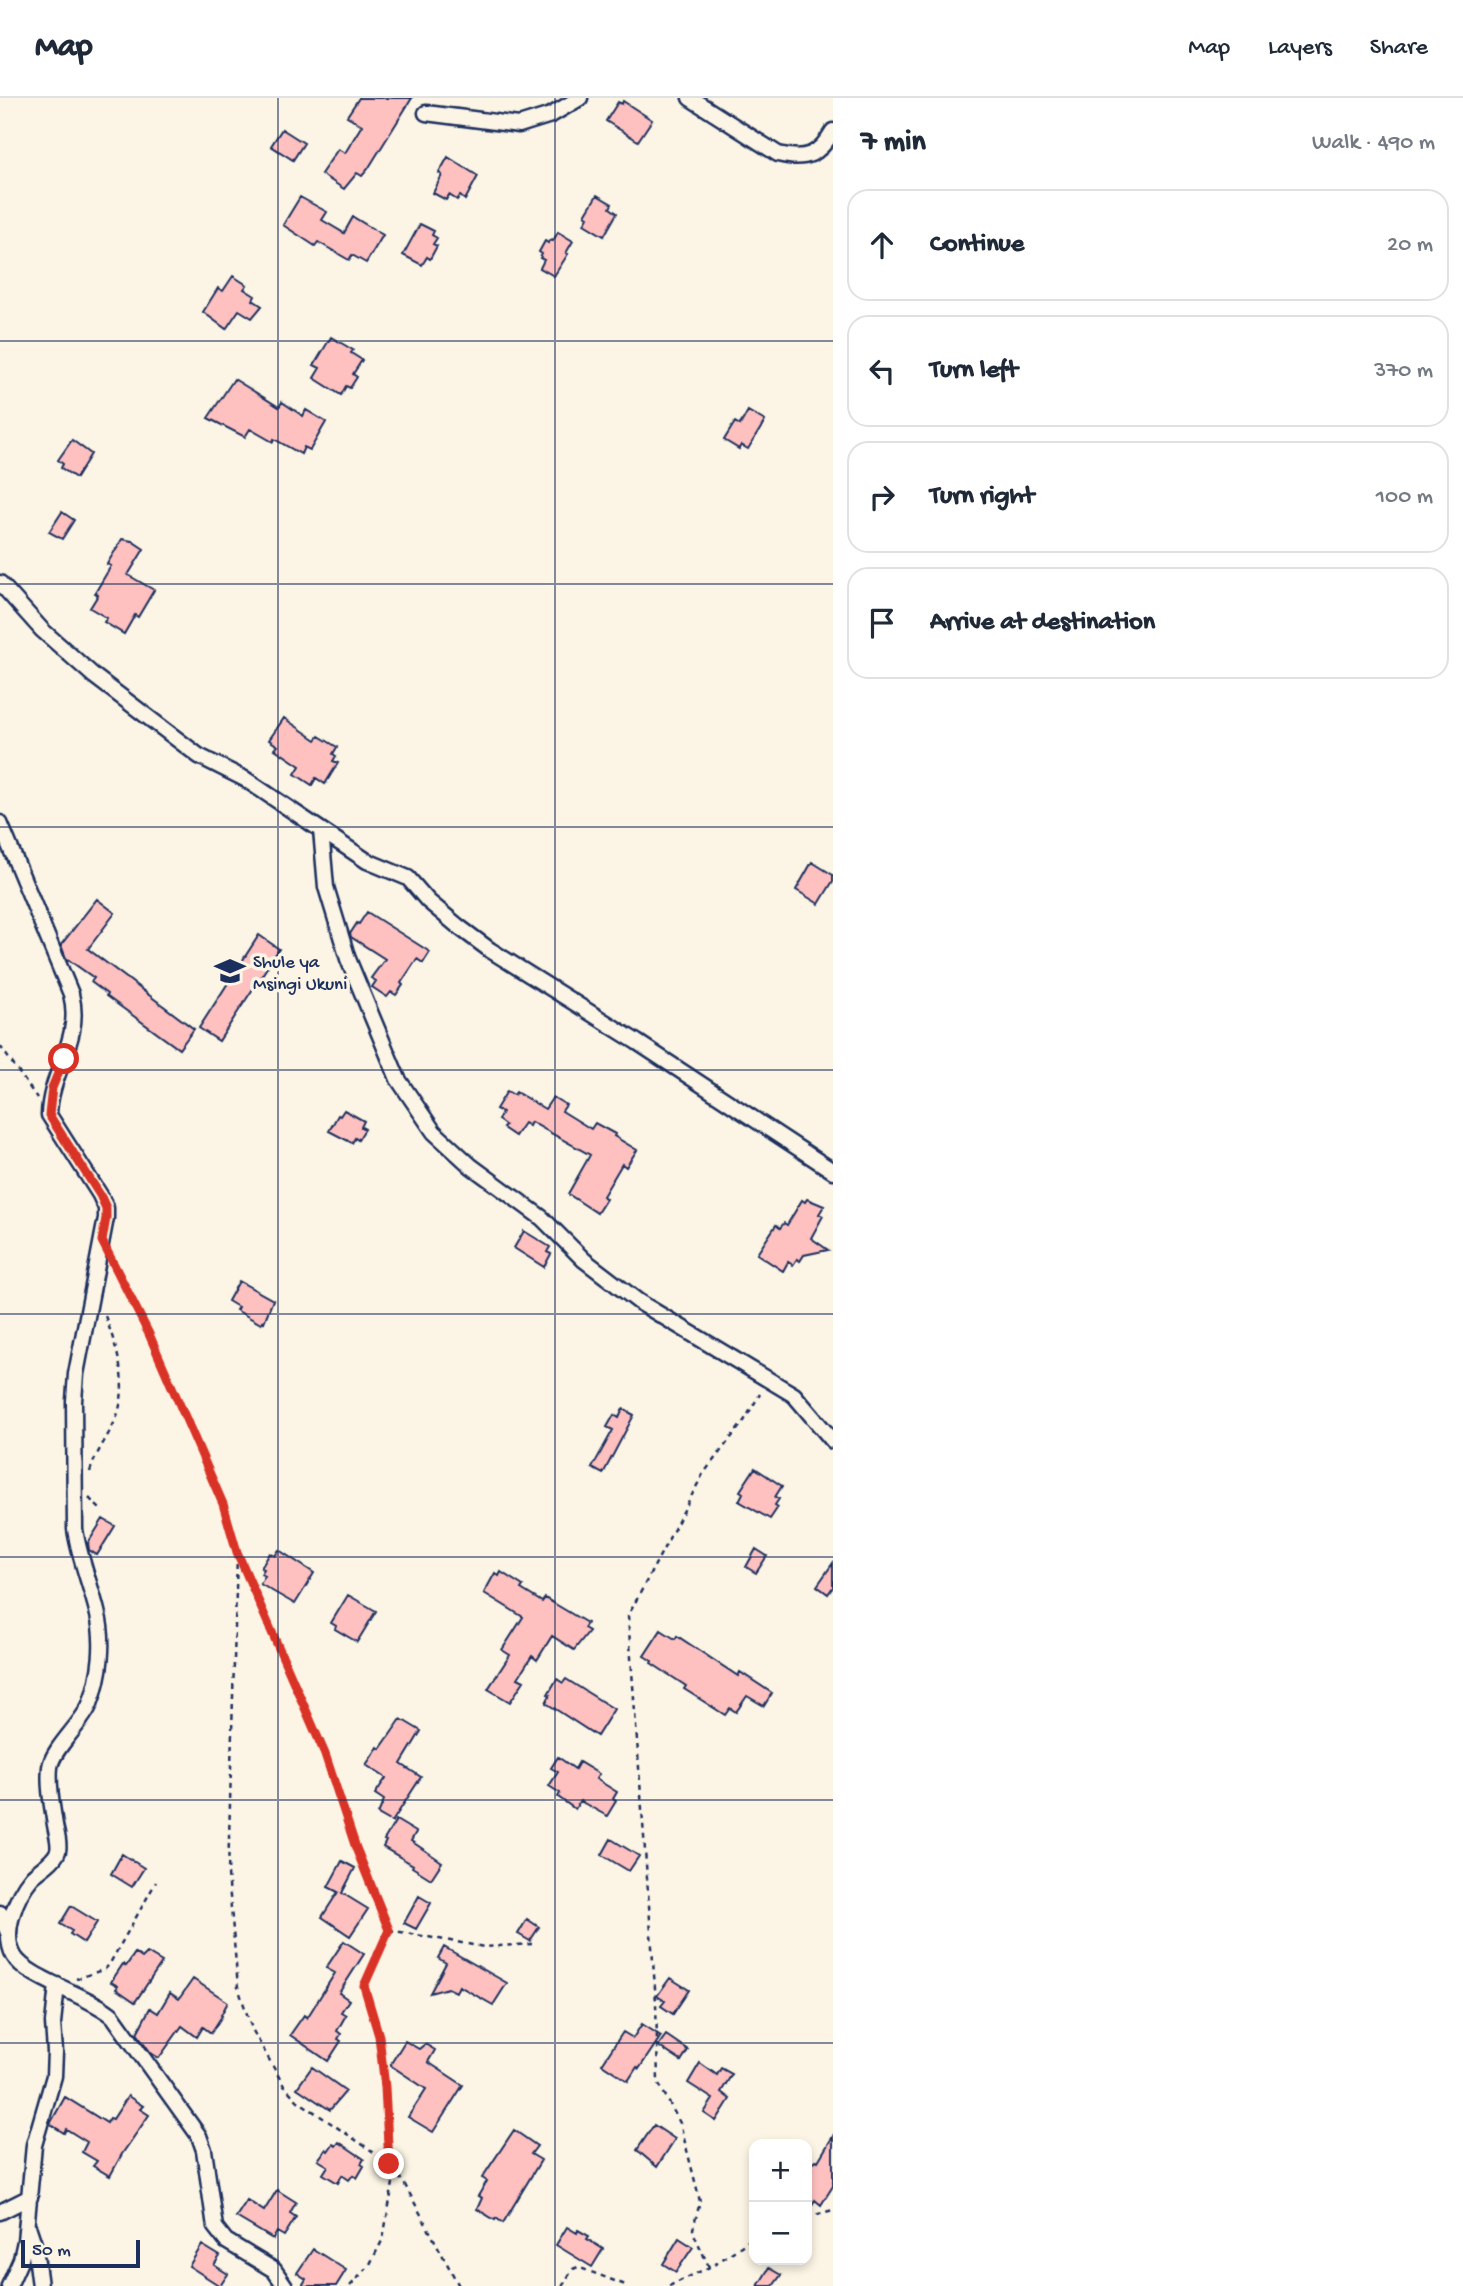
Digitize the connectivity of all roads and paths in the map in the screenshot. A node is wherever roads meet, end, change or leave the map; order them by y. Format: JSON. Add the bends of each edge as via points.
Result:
{"nodes":[{"id":1,"x":580,"y":98,"type":"edge"},
{"id":2,"x":690,"y":98,"type":"edge"},
{"id":3,"x":426,"y":113,"type":"dead end"},
{"id":4,"x":833,"y":131,"type":"edge"},
{"id":5,"x":0,"y":583,"type":"edge"},
{"id":6,"x":0,"y":823,"type":"edge"},
{"id":7,"x":321,"y":830,"type":"junction"},
{"id":8,"x":0,"y":1046,"type":"edge"},
{"id":9,"x":49,"y":1115,"type":"junction"},
{"id":10,"x":833,"y":1171,"type":"edge"},
{"id":11,"x":102,"y":1241,"type":"junction"},
{"id":12,"x":93,"y":1284,"type":"junction"},
{"id":13,"x":769,"y":1379,"type":"junction"},
{"id":14,"x":833,"y":1441,"type":"edge"},
{"id":15,"x":88,"y":1480,"type":"dead end"},
{"id":16,"x":87,"y":1496,"type":"dead end"},
{"id":17,"x":100,"y":1510,"type":"dead end"},
{"id":18,"x":237,"y":1552,"type":"junction"},
{"id":19,"x":156,"y":1882,"type":"dead end"},
{"id":20,"x":0,"y":1913,"type":"edge"},
{"id":21,"x":389,"y":1930,"type":"junction"},
{"id":22,"x":9,"y":1936,"type":"junction"},
{"id":23,"x":532,"y":1944,"type":"dead end"},
{"id":24,"x":57,"y":1985,"type":"junction"},
{"id":25,"x":389,"y":2164,"type":"junction"},
{"id":26,"x":396,"y":2171,"type":"junction"},
{"id":27,"x":30,"y":2197,"type":"junction"},
{"id":28,"x":833,"y":2210,"type":"edge"},
{"id":29,"x":0,"y":2212,"type":"edge"},
{"id":30,"x":812,"y":2216,"type":"edge"},
{"id":31,"x":27,"y":2224,"type":"junction"},
{"id":32,"x":749,"y":2240,"type":"edge"},
{"id":33,"x":709,"y":2267,"type":"junction"},
{"id":34,"x":9,"y":2286,"type":"edge"},
{"id":35,"x":40,"y":2286,"type":"edge"},
{"id":36,"x":285,"y":2286,"type":"edge"},
{"id":37,"x":350,"y":2286,"type":"edge"},
{"id":38,"x":459,"y":2286,"type":"edge"},
{"id":39,"x":562,"y":2286,"type":"edge"},
{"id":40,"x":628,"y":2286,"type":"edge"},
{"id":41,"x":669,"y":2286,"type":"edge"}],
"edges":[{"from":1,"to":3,"type":"street","via":[[551,116],[519,125]]},
{"from":2,"to":4,"type":"street","via":[[778,154],[792,157],[817,151]]},
{"from":5,"to":7,"type":"street","via":[[42,630],[94,677],[200,755]]},
{"from":6,"to":9,"type":"street","via":[[75,1006],[72,1037],[52,1088]]},
{"from":7,"to":10,"type":"street","via":[[367,861],[408,878],[428,901],[490,950]]},
{"from":7,"to":13,"type":"street","via":[[326,887],[348,959],[398,1079],[434,1132],[639,1301]]},
{"from":8,"to":9,"type":"path"},
{"from":9,"to":11,"type":"street","via":[[106,1208]]},
{"from":11,"to":12,"type":"street"},
{"from":11,"to":18,"type":"path","via":[[187,1419],[223,1504]]},
{"from":12,"to":15,"type":"path","via":[[122,1370],[118,1411]]},
{"from":12,"to":22,"type":"street","via":[[74,1387],[75,1529],[98,1614],[101,1661],[86,1713],[51,1764],[58,1850],[18,1900]]},
{"from":13,"to":14,"type":"street","via":[[794,1395]]},
{"from":13,"to":33,"type":"path","via":[[703,1474],[628,1616],[658,2082],[680,2123],[699,2202],[694,2234]]},
{"from":16,"to":17,"type":"path"},
{"from":18,"to":21,"type":"path","via":[[325,1754]]},
{"from":18,"to":25,"type":"path","via":[[228,1874],[238,1987],[252,2029],[284,2086],[298,2101]]},
{"from":19,"to":24,"type":"path","via":[[109,1965]]},
{"from":20,"to":22,"type":"street"},
{"from":21,"to":23,"type":"path","via":[[484,1947]]},
{"from":21,"to":25,"type":"path","via":[[364,1986],[379,2036]]},
{"from":22,"to":24,"type":"street","via":[[18,1962]]},
{"from":24,"to":27,"type":"street","via":[[54,2076],[34,2146]]},
{"from":24,"to":36,"type":"street","via":[[113,2016],[199,2136],[215,2227],[226,2241],[274,2270]]},
{"from":25,"to":26,"type":"path"},
{"from":26,"to":37,"type":"path","via":[[383,2239],[369,2266]]},
{"from":26,"to":38,"type":"path"},
{"from":27,"to":29,"type":"street"},
{"from":27,"to":31,"type":"street"},
{"from":28,"to":30,"type":"path"},
{"from":31,"to":34,"type":"street","via":[[21,2259]]},
{"from":31,"to":35,"type":"street"},
{"from":32,"to":33,"type":"path"},
{"from":33,"to":41,"type":"path"},
{"from":39,"to":40,"type":"path","via":[[578,2267]]}]}
